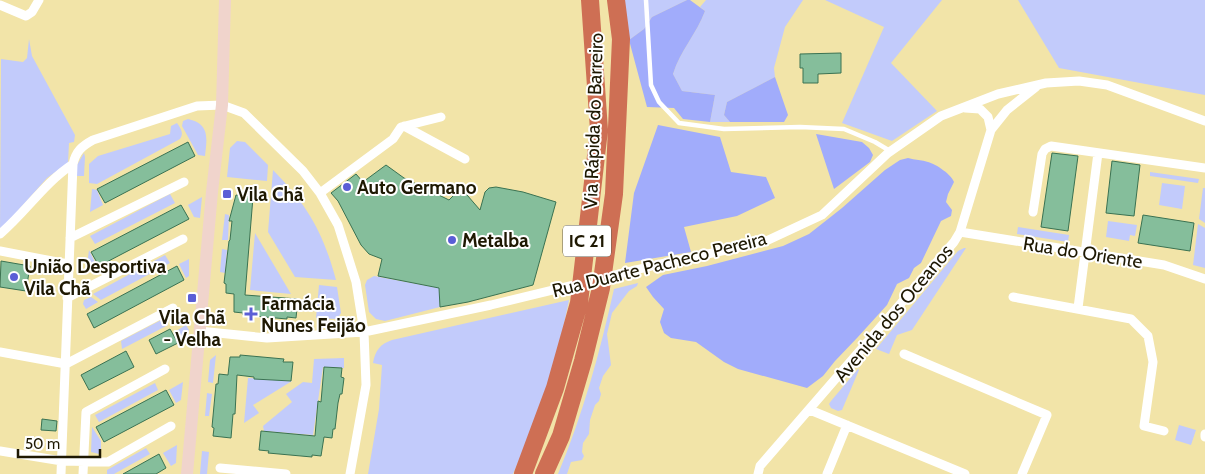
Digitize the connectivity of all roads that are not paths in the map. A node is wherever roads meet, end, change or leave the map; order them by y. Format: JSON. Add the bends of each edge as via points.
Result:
{"nodes":[{"id":1,"x":39,"y":0,"type":"edge"},
{"id":2,"x":225,"y":0,"type":"edge"},
{"id":3,"x":590,"y":0,"type":"edge"},
{"id":4,"x":616,"y":0,"type":"edge"},
{"id":5,"x":646,"y":0,"type":"edge"},
{"id":6,"x":0,"y":5,"type":"edge"},
{"id":7,"x":1038,"y":86,"type":"junction"},
{"id":8,"x":222,"y":105,"type":"junction"},
{"id":9,"x":960,"y":108,"type":"junction"},
{"id":10,"x":441,"y":117,"type":"dead end"},
{"id":11,"x":1205,"y":121,"type":"edge"},
{"id":12,"x":404,"y":126,"type":"junction"},
{"id":13,"x":992,"y":130,"type":"junction"},
{"id":14,"x":890,"y":151,"type":"junction"},
{"id":15,"x":1098,"y":153,"type":"junction"},
{"id":16,"x":465,"y":159,"type":"dead end"},
{"id":17,"x":73,"y":164,"type":"junction"},
{"id":18,"x":1205,"y":168,"type":"edge"},
{"id":19,"x":184,"y":182,"type":"dead end"},
{"id":20,"x":320,"y":193,"type":"junction"},
{"id":21,"x":1033,"y":212,"type":"dead end"},
{"id":22,"x":960,"y":232,"type":"junction"},
{"id":23,"x":0,"y":234,"type":"edge"},
{"id":24,"x":70,"y":238,"type":"junction"},
{"id":25,"x":183,"y":239,"type":"dead end"},
{"id":26,"x":0,"y":251,"type":"edge"},
{"id":27,"x":1085,"y":252,"type":"junction"},
{"id":28,"x":68,"y":264,"type":"junction"},
{"id":29,"x":1205,"y":278,"type":"edge"},
{"id":30,"x":67,"y":298,"type":"junction"},
{"id":31,"x":1013,"y":298,"type":"dead end"},
{"id":32,"x":173,"y":308,"type":"dead end"},
{"id":33,"x":1078,"y":308,"type":"junction"},
{"id":34,"x":199,"y":331,"type":"junction"},
{"id":35,"x":364,"y":332,"type":"junction"},
{"id":36,"x":0,"y":352,"type":"edge"},
{"id":37,"x":904,"y":354,"type":"dead end"},
{"id":38,"x":66,"y":364,"type":"junction"},
{"id":39,"x":165,"y":369,"type":"dead end"},
{"id":40,"x":810,"y":410,"type":"junction"},
{"id":41,"x":171,"y":426,"type":"dead end"},
{"id":42,"x":847,"y":426,"type":"junction"},
{"id":43,"x":1164,"y":432,"type":"dead end"},
{"id":44,"x":0,"y":451,"type":"edge"},
{"id":45,"x":62,"y":461,"type":"junction"},
{"id":46,"x":83,"y":462,"type":"junction"},
{"id":47,"x":220,"y":468,"type":"dead end"},
{"id":48,"x":61,"y":474,"type":"edge"},
{"id":49,"x":83,"y":474,"type":"edge"},
{"id":50,"x":187,"y":474,"type":"edge"},
{"id":51,"x":286,"y":474,"type":"edge"},
{"id":52,"x":350,"y":474,"type":"edge"},
{"id":53,"x":523,"y":474,"type":"edge"},
{"id":54,"x":544,"y":474,"type":"edge"},
{"id":55,"x":758,"y":474,"type":"edge"},
{"id":56,"x":827,"y":474,"type":"edge"},
{"id":57,"x":964,"y":474,"type":"edge"},
{"id":58,"x":1022,"y":474,"type":"edge"}],
"edges":[{"from":1,"to":6,"type":"street","via":[[26,16]]},
{"from":2,"to":8,"type":"main road"},
{"from":3,"to":53,"type":"highway","name":"Via Rápida do Barreiro","number":"IC 21","via":[[599,130],[579,303],[555,388]]},
{"from":4,"to":54,"type":"highway","name":"Via Rápida do Barreiro","number":"IC 21","via":[[620,39],[614,194],[601,288],[564,427]]},
{"from":5,"to":14,"type":"lane","via":[[651,85],[659,102],[679,122],[724,129],[844,129]]},
{"from":7,"to":9,"type":"street","name":"Rua Duarte Pacheco Pereira","via":[[998,94]]},
{"from":7,"to":11,"type":"street","name":"Rua Duarte Pacheco Pereira","via":[[1079,81],[1107,85]]},
{"from":7,"to":13,"type":"street","name":"Avenida dos Oceanos","via":[[1008,110]]},
{"from":8,"to":17,"type":"street","via":[[197,106],[93,140],[78,150]]},
{"from":8,"to":20,"type":"street","via":[[244,113],[303,171]]},
{"from":8,"to":34,"type":"main road"},
{"from":9,"to":13,"type":"street","via":[[980,109],[988,117]]},
{"from":9,"to":14,"type":"street","name":"Rua Duarte Pacheco Pereira","via":[[941,116]]},
{"from":10,"to":12,"type":"street"},
{"from":12,"to":16,"type":"street"},
{"from":12,"to":20,"type":"street","via":[[393,139]]},
{"from":13,"to":22,"type":"street","name":"Avenida dos Oceanos"},
{"from":14,"to":35,"type":"street","name":"Rua Duarte Pacheco Pereira","via":[[822,215],[764,242]]},
{"from":15,"to":18,"type":"street"},
{"from":15,"to":21,"type":"street","via":[[1051,146],[1045,149]]},
{"from":15,"to":27,"type":"street"},
{"from":17,"to":23,"type":"street","via":[[50,182]]},
{"from":17,"to":24,"type":"street"},
{"from":19,"to":24,"type":"street"},
{"from":20,"to":35,"type":"street","via":[[338,225],[356,282]]},
{"from":22,"to":27,"type":"street","name":"Rua do Oriente"},
{"from":22,"to":40,"type":"street","name":"Avenida dos Oceanos"},
{"from":24,"to":28,"type":"street"},
{"from":25,"to":30,"type":"street"},
{"from":26,"to":28,"type":"street"},
{"from":27,"to":29,"type":"street","name":"Rua do Oriente","via":[[1164,265]]},
{"from":27,"to":33,"type":"street"},
{"from":28,"to":30,"type":"street"},
{"from":30,"to":38,"type":"street"},
{"from":31,"to":33,"type":"street"},
{"from":32,"to":38,"type":"street"},
{"from":33,"to":43,"type":"street","via":[[1131,318],[1148,336],[1153,362],[1144,426]]},
{"from":34,"to":35,"type":"street","name":"Rua Duarte Pacheco Pereira","via":[[267,338]]},
{"from":34,"to":50,"type":"main road"},
{"from":35,"to":52,"type":"street","via":[[366,385]]},
{"from":36,"to":38,"type":"street"},
{"from":37,"to":58,"type":"street","via":[[1046,415]]},
{"from":38,"to":45,"type":"street"},
{"from":39,"to":46,"type":"street","via":[[86,412]]},
{"from":40,"to":42,"type":"street"},
{"from":40,"to":55,"type":"street","name":"Avenida dos Oceanos","via":[[760,466]]},
{"from":41,"to":46,"type":"street","via":[[108,462]]},
{"from":42,"to":56,"type":"street"},
{"from":42,"to":57,"type":"street"},
{"from":44,"to":45,"type":"street"},
{"from":45,"to":46,"type":"street"},
{"from":45,"to":48,"type":"street"},
{"from":46,"to":49,"type":"street"},
{"from":47,"to":51,"type":"street"}]}
